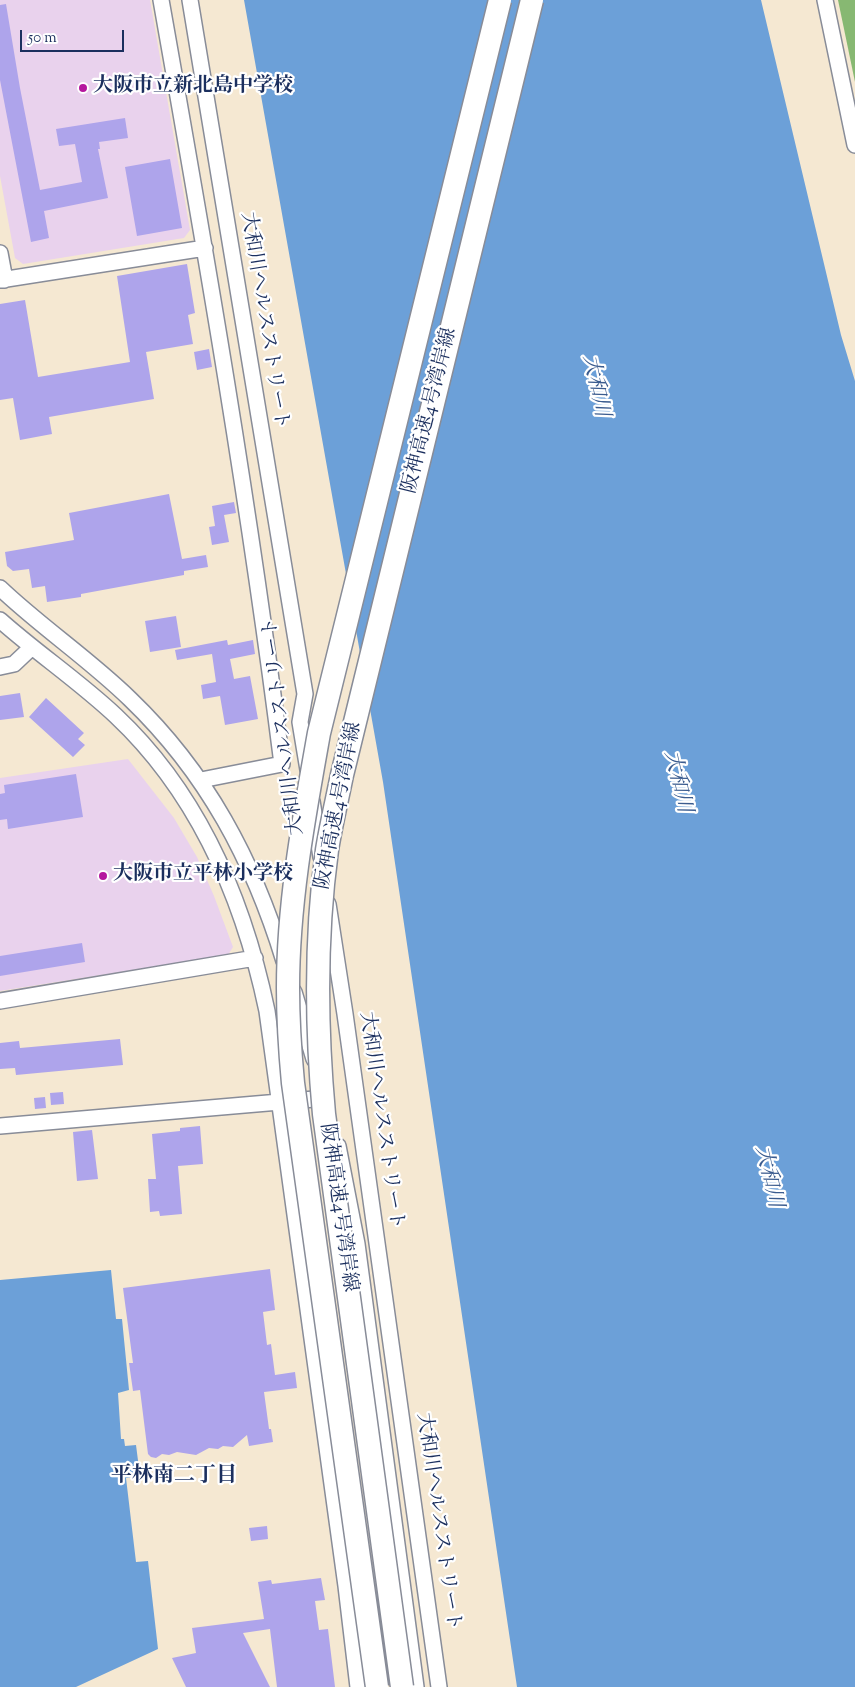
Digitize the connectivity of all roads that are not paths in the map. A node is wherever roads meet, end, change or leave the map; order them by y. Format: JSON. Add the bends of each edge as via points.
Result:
{"nodes":[{"id":1,"x":161,"y":0,"type":"edge"},
{"id":2,"x":190,"y":0,"type":"edge"},
{"id":3,"x":500,"y":0,"type":"edge"},
{"id":4,"x":532,"y":0,"type":"edge"},
{"id":5,"x":825,"y":0,"type":"edge"},
{"id":6,"x":855,"y":145,"type":"edge"},
{"id":7,"x":205,"y":248,"type":"junction"},
{"id":8,"x":0,"y":253,"type":"edge"},
{"id":9,"x":2,"y":280,"type":"edge"},
{"id":10,"x":0,"y":588,"type":"edge"},
{"id":11,"x":0,"y":620,"type":"edge"},
{"id":12,"x":32,"y":647,"type":"junction"},
{"id":13,"x":0,"y":667,"type":"edge"},
{"id":14,"x":201,"y":780,"type":"junction"},
{"id":15,"x":255,"y":958,"type":"junction"},
{"id":16,"x":0,"y":1001,"type":"edge"},
{"id":17,"x":326,"y":1098,"type":"junction"},
{"id":18,"x":280,"y":1103,"type":"junction"},
{"id":19,"x":0,"y":1126,"type":"edge"},
{"id":20,"x":358,"y":1687,"type":"edge"},
{"id":21,"x":377,"y":1687,"type":"edge"},
{"id":22,"x":402,"y":1687,"type":"edge"},
{"id":23,"x":416,"y":1687,"type":"edge"},
{"id":24,"x":439,"y":1687,"type":"edge"}],
"edges":[{"from":1,"to":7,"type":"street"},
{"from":2,"to":24,"type":"street","name":"大和川ヘルスストリート","via":[[305,694],[300,722],[345,1014]]},
{"from":3,"to":21,"type":"highway","name":"阪神高速4号湾岸線","bridge":true,"via":[[319,733],[302,829],[290,944],[288,987],[293,1083]]},
{"from":4,"to":22,"type":"highway","name":"阪神高速4号湾岸線","bridge":true,"via":[[342,775],[321,910],[317,1002],[324,1114]]},
{"from":5,"to":6,"type":"street"},
{"from":7,"to":9,"type":"street"},
{"from":7,"to":14,"type":"street","via":[[266,638],[282,764]]},
{"from":8,"to":9,"type":"street"},
{"from":10,"to":14,"type":"street","via":[[129,698]]},
{"from":11,"to":12,"type":"street"},
{"from":12,"to":13,"type":"street","via":[[14,664]]},
{"from":12,"to":15,"type":"street","via":[[117,717],[169,775],[212,845],[230,884]]},
{"from":14,"to":17,"type":"street","via":[[221,811],[256,883],[276,934]]},
{"from":15,"to":16,"type":"street"},
{"from":15,"to":18,"type":"street","via":[[267,1011]]},
{"from":17,"to":18,"type":"street"},
{"from":17,"to":23,"type":"street","via":[[357,1244]]},
{"from":18,"to":19,"type":"street"},
{"from":18,"to":20,"type":"street"}]}
